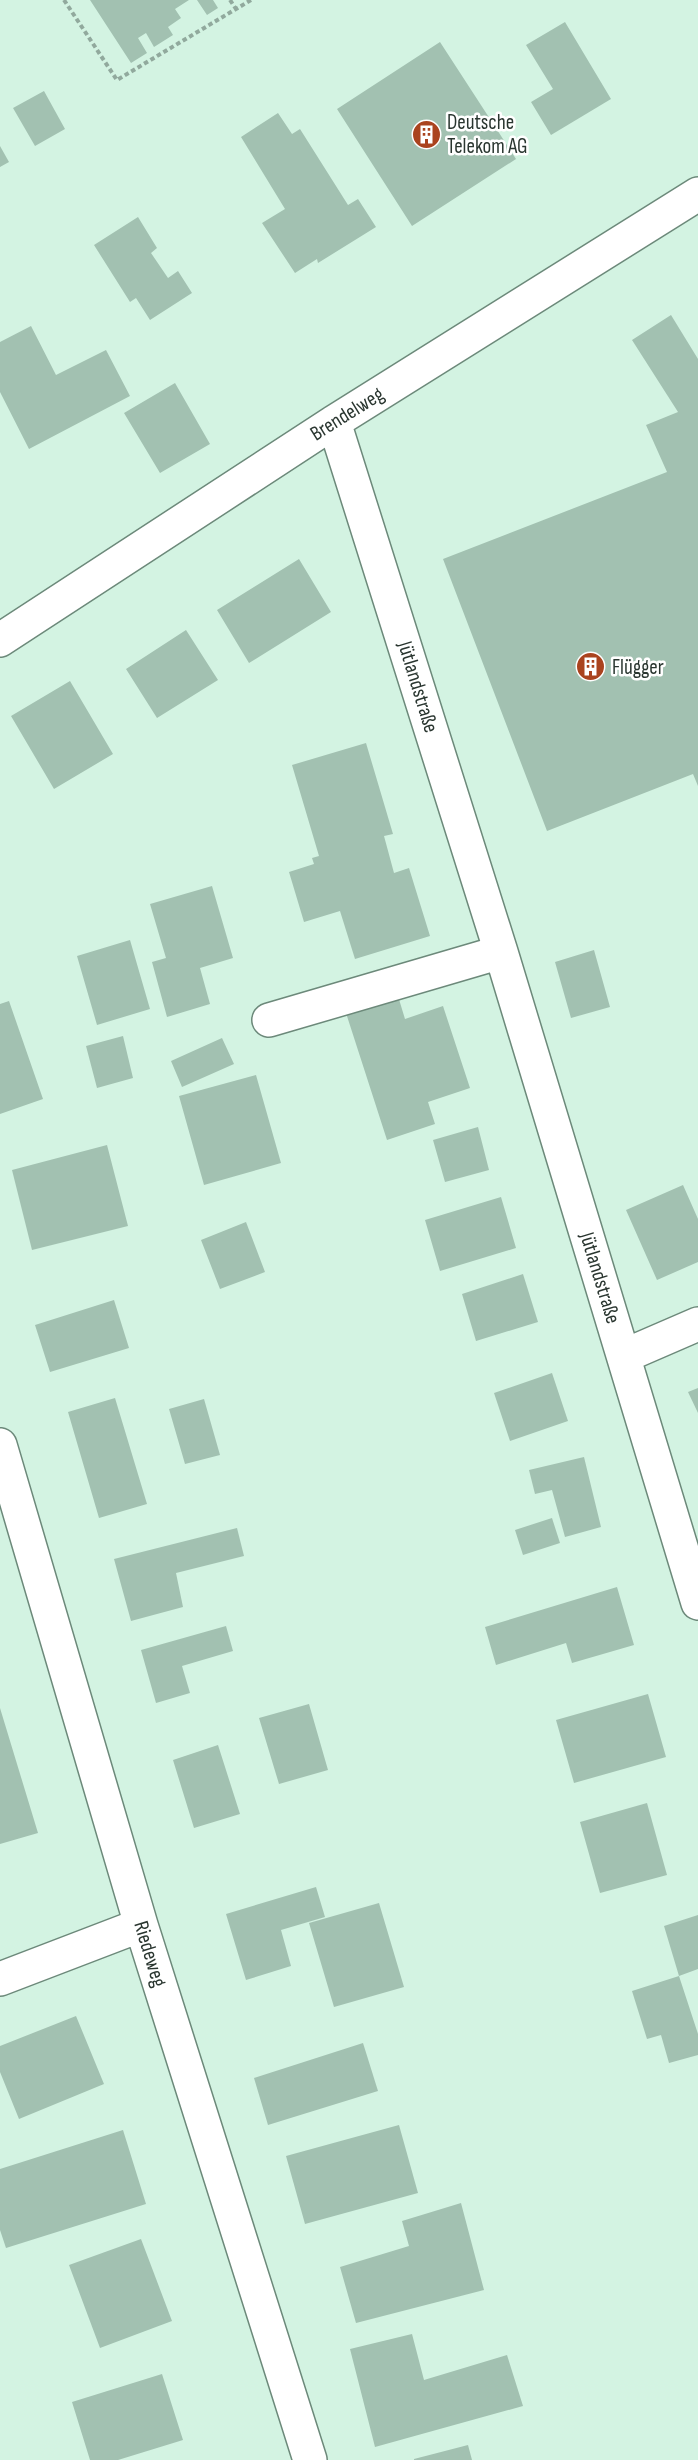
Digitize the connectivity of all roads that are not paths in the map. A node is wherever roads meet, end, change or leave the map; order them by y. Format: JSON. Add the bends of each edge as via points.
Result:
{"nodes":[{"id":1,"x":698,"y":194,"type":"edge"},
{"id":2,"x":334,"y":422,"type":"junction"},
{"id":3,"x":0,"y":640,"type":"edge"},
{"id":4,"x":501,"y":952,"type":"junction"},
{"id":5,"x":269,"y":1020,"type":"dead end"},
{"id":6,"x":698,"y":1324,"type":"edge"},
{"id":7,"x":624,"y":1356,"type":"junction"},
{"id":8,"x":0,"y":1445,"type":"edge"},
{"id":9,"x":698,"y":1603,"type":"edge"},
{"id":10,"x":141,"y":1925,"type":"junction"},
{"id":11,"x":0,"y":1979,"type":"edge"},
{"id":12,"x":310,"y":2460,"type":"edge"}],
"edges":[{"from":1,"to":2,"type":"street","name":"Brendelweg"},
{"from":2,"to":3,"type":"street","name":"Brendelweg"},
{"from":2,"to":4,"type":"street","name":"Jütlandstraße"},
{"from":4,"to":5,"type":"street"},
{"from":4,"to":7,"type":"street","name":"Jütlandstraße"},
{"from":6,"to":7,"type":"street"},
{"from":7,"to":9,"type":"street","name":"Jütlandstraße"},
{"from":8,"to":10,"type":"street","name":"Riedeweg"},
{"from":10,"to":11,"type":"street"},
{"from":10,"to":12,"type":"street","name":"Riedeweg"}]}
